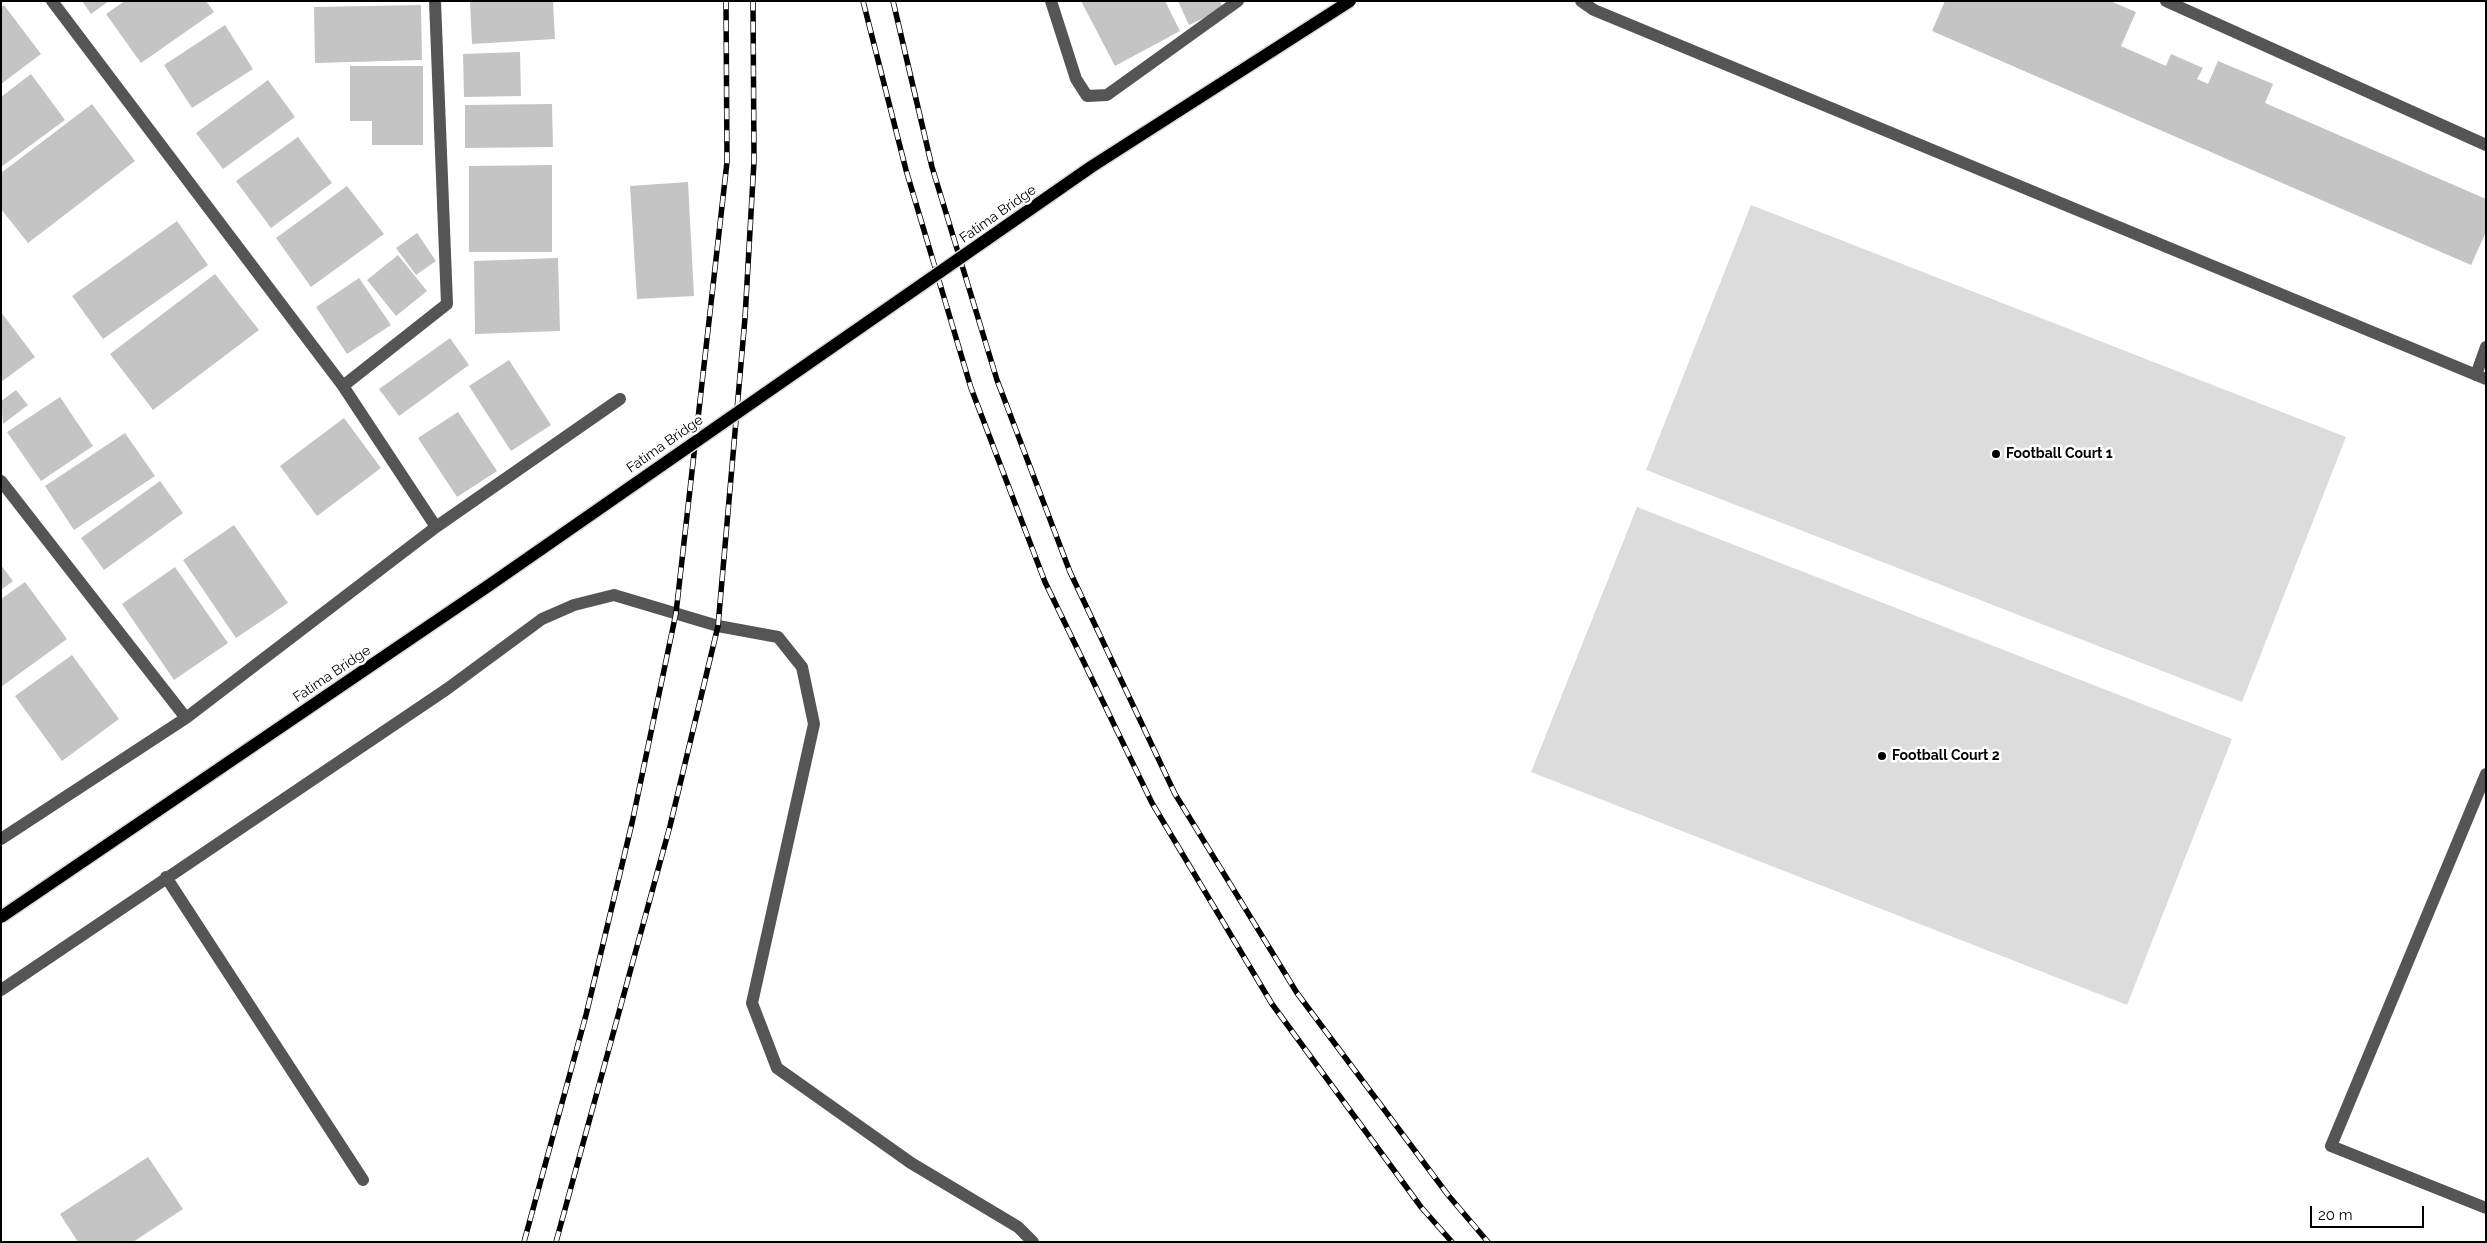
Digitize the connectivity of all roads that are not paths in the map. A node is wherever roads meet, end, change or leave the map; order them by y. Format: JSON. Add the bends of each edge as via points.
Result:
{"nodes":[{"id":1,"x":52,"y":1,"type":"edge"},
{"id":2,"x":435,"y":1,"type":"edge"},
{"id":3,"x":1051,"y":1,"type":"edge"},
{"id":4,"x":1238,"y":1,"type":"edge"},
{"id":5,"x":1350,"y":1,"type":"edge"},
{"id":6,"x":1580,"y":1,"type":"edge"},
{"id":7,"x":2166,"y":1,"type":"edge"},
{"id":8,"x":2486,"y":145,"type":"edge"},
{"id":9,"x":2486,"y":347,"type":"edge"},
{"id":10,"x":2481,"y":377,"type":"edge"},
{"id":11,"x":343,"y":386,"type":"junction"},
{"id":12,"x":620,"y":399,"type":"dead end"},
{"id":13,"x":1,"y":481,"type":"edge"},
{"id":14,"x":436,"y":527,"type":"junction"},
{"id":15,"x":186,"y":718,"type":"junction"},
{"id":16,"x":2486,"y":774,"type":"edge"},
{"id":17,"x":1,"y":839,"type":"edge"},
{"id":18,"x":166,"y":877,"type":"junction"},
{"id":19,"x":1,"y":917,"type":"edge"},
{"id":20,"x":1,"y":990,"type":"edge"},
{"id":21,"x":363,"y":1180,"type":"dead end"},
{"id":22,"x":2486,"y":1208,"type":"edge"},
{"id":23,"x":1033,"y":1242,"type":"edge"}],
"edges":[{"from":1,"to":11,"type":"street"},
{"from":2,"to":11,"type":"street","via":[[447,304]]},
{"from":3,"to":4,"type":"street","via":[[1076,80],[1087,96],[1107,95]]},
{"from":5,"to":19,"type":"main road","name":"Fatima Bridge","bridge":true,"via":[[1092,167]]},
{"from":6,"to":10,"type":"street","via":[[1603,14]]},
{"from":7,"to":8,"type":"street"},
{"from":9,"to":10,"type":"street"},
{"from":11,"to":14,"type":"street"},
{"from":12,"to":14,"type":"street"},
{"from":13,"to":15,"type":"street"},
{"from":14,"to":15,"type":"street"},
{"from":15,"to":17,"type":"street"},
{"from":16,"to":22,"type":"street","via":[[2331,1146]]},
{"from":18,"to":20,"type":"street"},
{"from":18,"to":21,"type":"street"},
{"from":18,"to":23,"type":"street","via":[[447,689],[542,619],[574,604],[614,595],[718,626],[778,636],[802,667],[814,724],[752,1003],[777,1068],[911,1163],[1018,1228]]}]}
